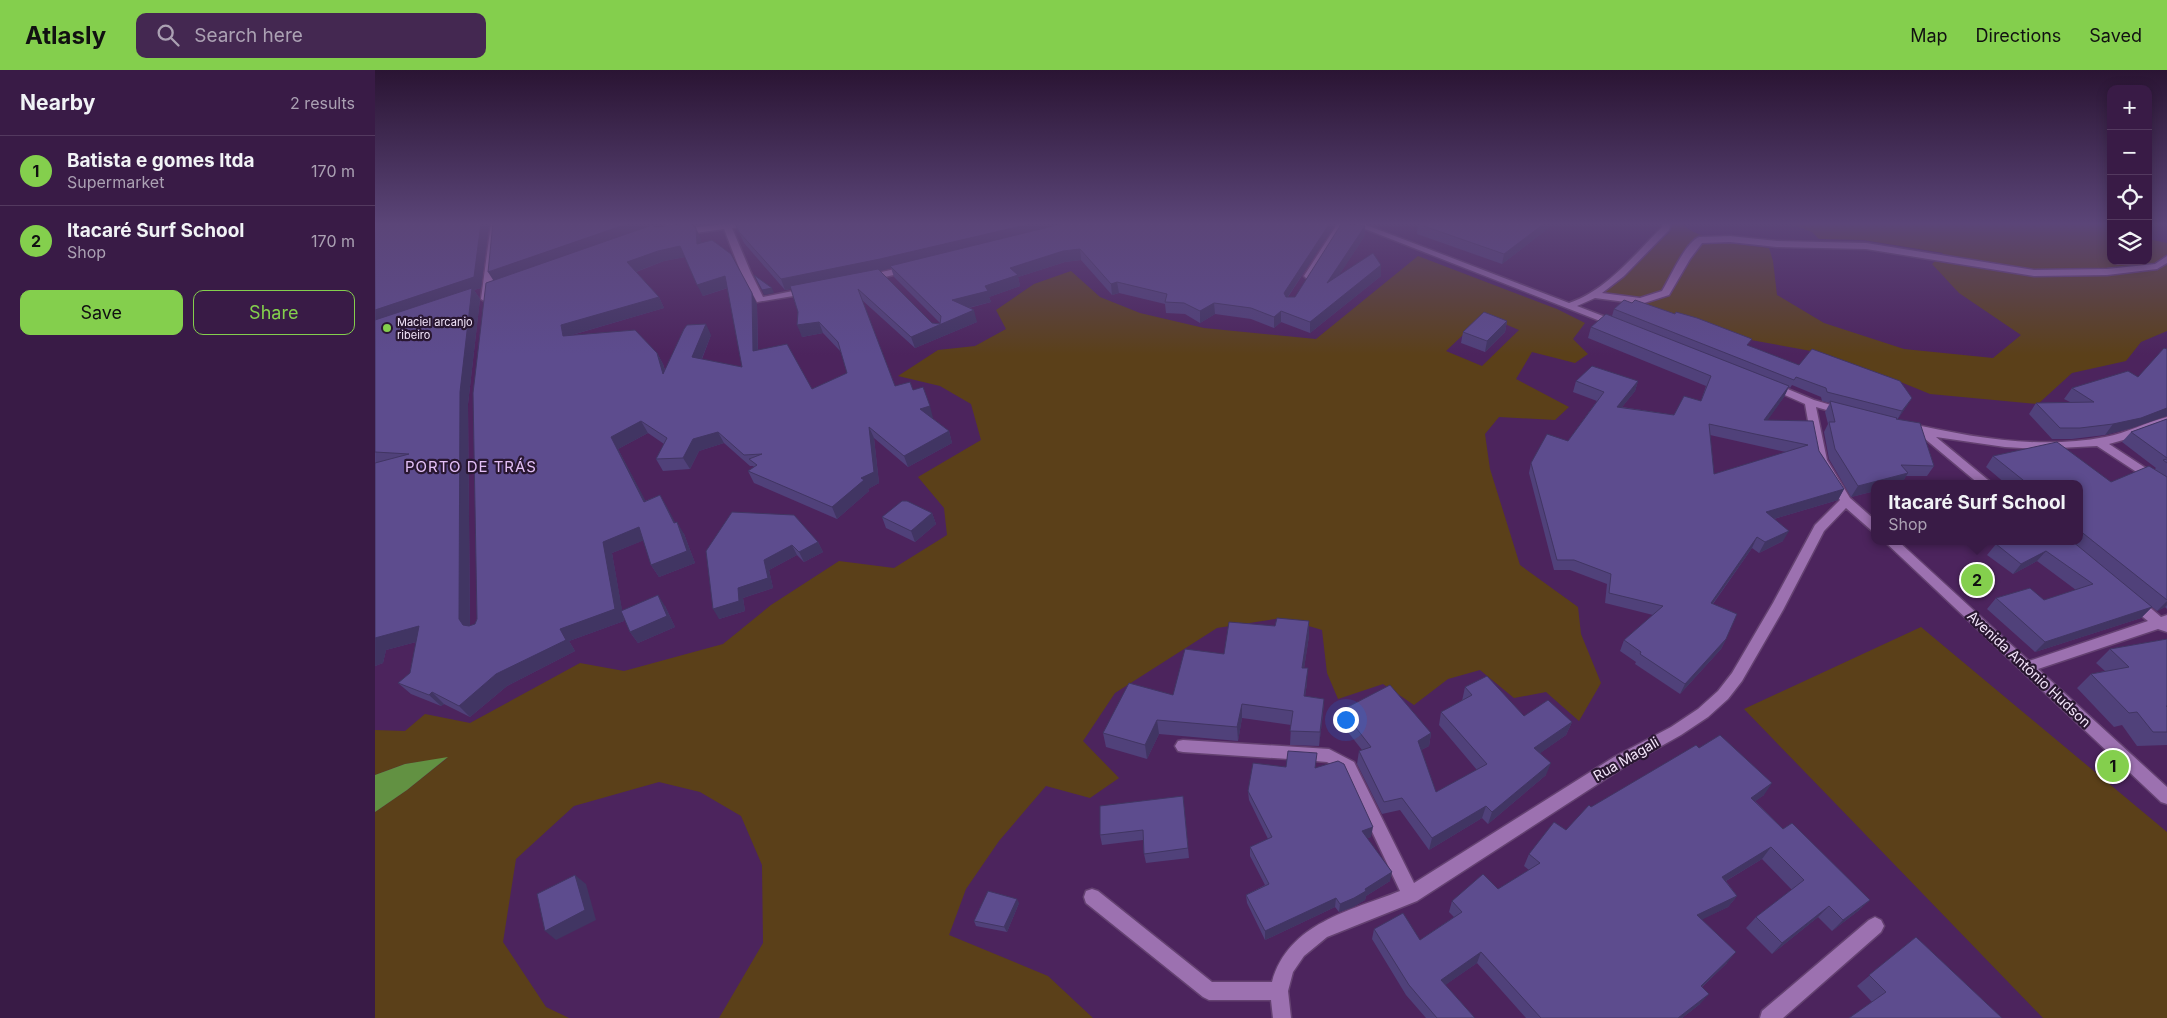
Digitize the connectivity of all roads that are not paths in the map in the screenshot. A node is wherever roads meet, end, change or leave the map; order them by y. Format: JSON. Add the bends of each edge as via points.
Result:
{"nodes":[{"id":1,"x":490,"y":267,"type":"edge"},
{"id":2,"x":744,"y":267,"type":"edge"},
{"id":3,"x":917,"y":267,"type":"edge"},
{"id":4,"x":1314,"y":267,"type":"edge"},
{"id":5,"x":1468,"y":267,"type":"edge"},
{"id":6,"x":1626,"y":267,"type":"edge"},
{"id":7,"x":1681,"y":267,"type":"edge"},
{"id":8,"x":1998,"y":267,"type":"edge"},
{"id":9,"x":2147,"y":267,"type":"edge"},
{"id":10,"x":1306,"y":280,"type":"edge"},
{"id":11,"x":855,"y":281,"type":"edge"},
{"id":12,"x":816,"y":289,"type":"edge"},
{"id":13,"x":1593,"y":295,"type":"junction"},
{"id":14,"x":1568,"y":306,"type":"junction"},
{"id":15,"x":485,"y":309,"type":"edge"},
{"id":16,"x":1632,"y":330,"type":"edge"},
{"id":17,"x":1759,"y":380,"type":"edge"},
{"id":18,"x":1810,"y":402,"type":"junction"},
{"id":19,"x":1855,"y":416,"type":"edge"},
{"id":20,"x":2167,"y":420,"type":"edge"},
{"id":21,"x":1895,"y":425,"type":"edge"},
{"id":22,"x":1921,"y":430,"type":"junction"},
{"id":23,"x":2099,"y":442,"type":"junction"},
{"id":24,"x":1982,"y":480,"type":"edge"},
{"id":25,"x":2167,"y":488,"type":"edge"},
{"id":26,"x":1846,"y":501,"type":"junction"},
{"id":27,"x":1871,"y":523,"type":"edge"},
{"id":28,"x":1894,"y":545,"type":"edge"},
{"id":29,"x":2121,"y":591,"type":"edge"},
{"id":30,"x":2165,"y":624,"type":"edge"},
{"id":31,"x":2028,"y":667,"type":"junction"},
{"id":32,"x":1183,"y":746,"type":"dead end"},
{"id":33,"x":2167,"y":797,"type":"edge"},
{"id":34,"x":1411,"y":895,"type":"junction"},
{"id":35,"x":1092,"y":897,"type":"dead end"},
{"id":36,"x":1875,"y":926,"type":"dead end"},
{"id":37,"x":1279,"y":991,"type":"junction"},
{"id":38,"x":1282,"y":1018,"type":"edge"},
{"id":39,"x":1769,"y":1018,"type":"edge"}],
"edges":[{"from":1,"to":15,"type":"street"},
{"from":2,"to":12,"type":"street","via":[[760,300]]},
{"from":3,"to":11,"type":"street","via":[[887,278]]},
{"from":4,"to":10,"type":"street"},
{"from":5,"to":14,"type":"street"},
{"from":6,"to":13,"type":"street"},
{"from":7,"to":13,"type":"street","via":[[1667,293],[1641,300]]},
{"from":8,"to":9,"type":"street","via":[[2034,273]]},
{"from":13,"to":14,"type":"street"},
{"from":14,"to":16,"type":"street"},
{"from":17,"to":18,"type":"street"},
{"from":18,"to":19,"type":"street"},
{"from":18,"to":26,"type":"street","via":[[1821,460]]},
{"from":20,"to":23,"type":"street","via":[[2149,429]]},
{"from":21,"to":22,"type":"street"},
{"from":22,"to":23,"type":"street","via":[[1967,440],[2032,446]]},
{"from":22,"to":24,"type":"street"},
{"from":23,"to":25,"type":"street"},
{"from":26,"to":27,"type":"street"},
{"from":26,"to":34,"type":"street","name":"Rua Magali","via":[[1819,528],[1778,606],[1723,695],[1676,731],[1619,762]]},
{"from":28,"to":31,"type":"street","name":"Avenida Antônio Hudson"},
{"from":29,"to":30,"type":"street"},
{"from":30,"to":31,"type":"street"},
{"from":31,"to":33,"type":"street","name":"Avenida Antônio Hudson"},
{"from":32,"to":34,"type":"street","via":[[1329,756],[1349,768]]},
{"from":34,"to":37,"type":"street","name":"Rua Magali","via":[[1321,931],[1299,950],[1285,968]]},
{"from":35,"to":37,"type":"street","via":[[1209,991]]},
{"from":36,"to":39,"type":"street"},
{"from":37,"to":38,"type":"street","name":"Rua Magali"}]}
